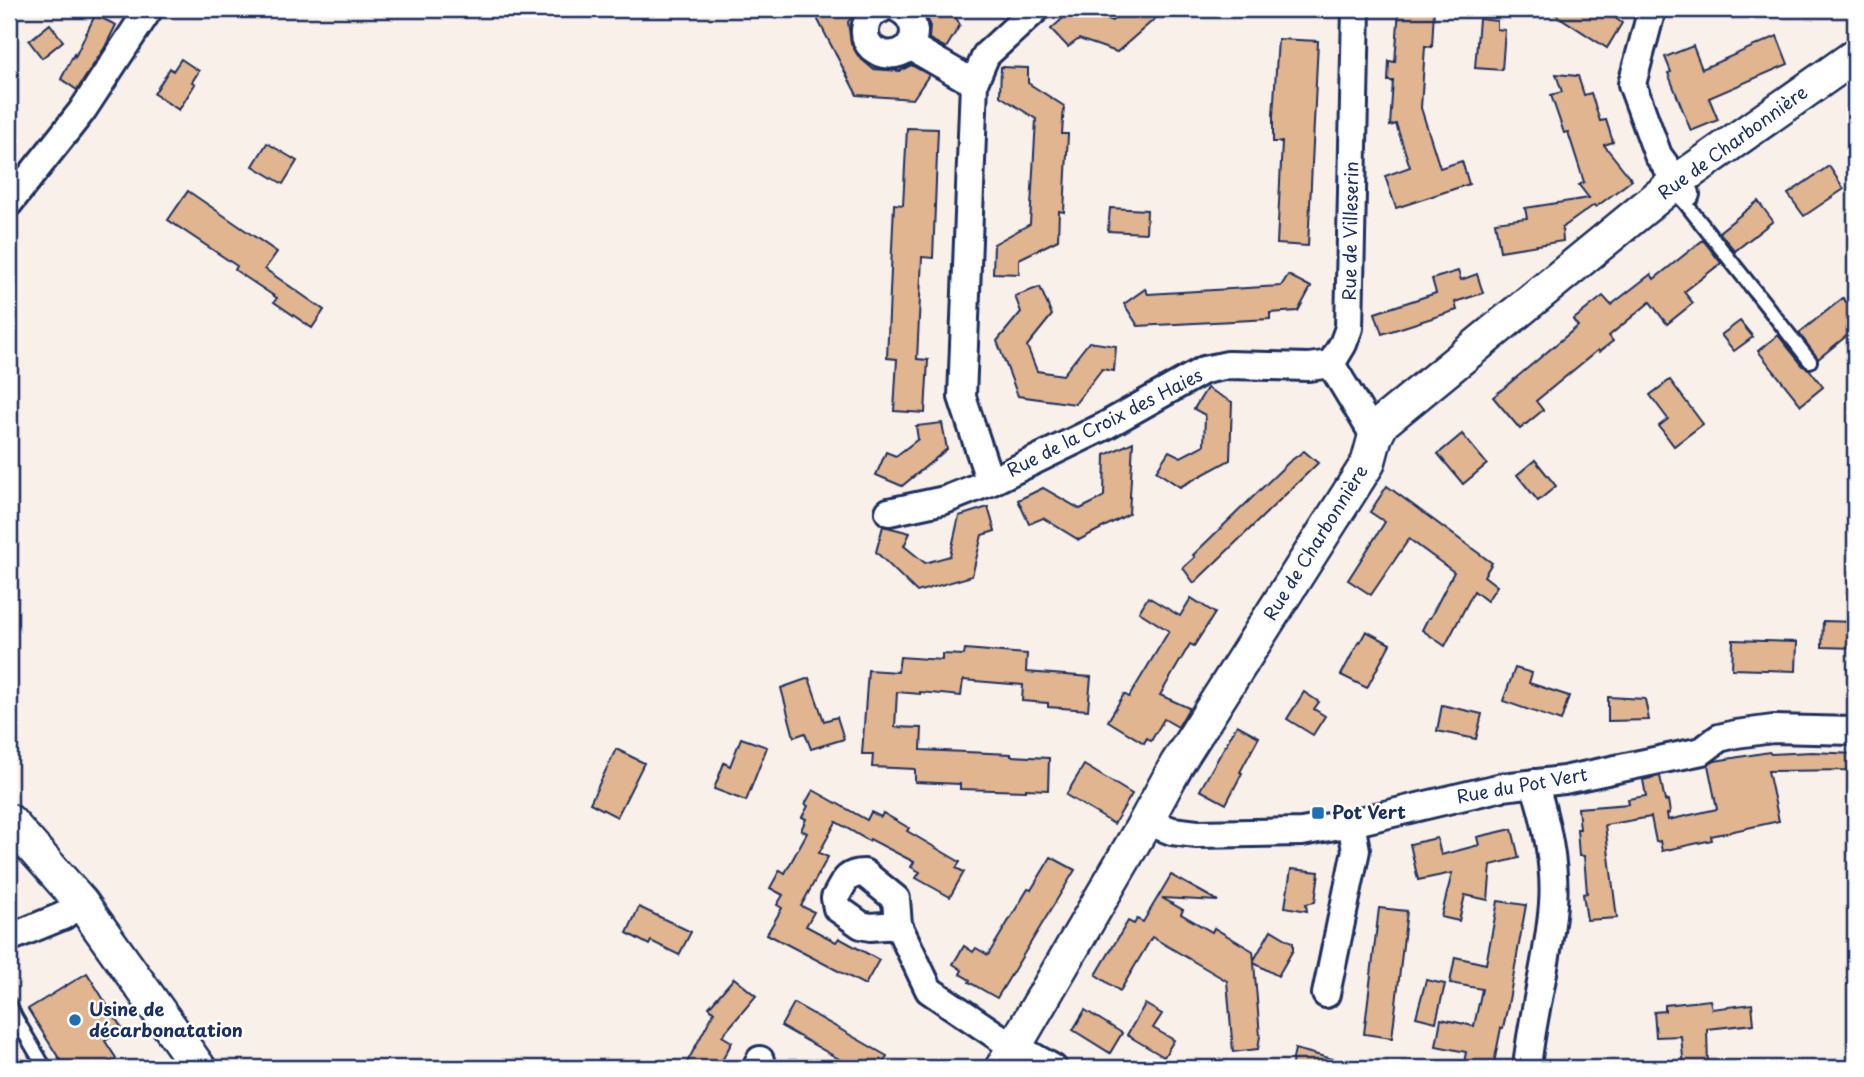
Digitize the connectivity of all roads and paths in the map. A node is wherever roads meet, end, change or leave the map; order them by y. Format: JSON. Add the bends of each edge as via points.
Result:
{"nodes":[{"id":1,"x":149,"y":9,"type":"edge"},
{"id":2,"x":881,"y":9,"type":"edge"},
{"id":3,"x":899,"y":9,"type":"edge"},
{"id":4,"x":1036,"y":9,"type":"edge"},
{"id":5,"x":1356,"y":9,"type":"edge"},
{"id":6,"x":1652,"y":9,"type":"edge"},
{"id":7,"x":910,"y":46,"type":"junction"},
{"id":8,"x":1855,"y":55,"type":"edge"},
{"id":9,"x":974,"y":83,"type":"junction"},
{"id":10,"x":1678,"y":187,"type":"junction"},
{"id":11,"x":9,"y":203,"type":"edge"},
{"id":12,"x":1810,"y":361,"type":"dead end"},
{"id":13,"x":1331,"y":364,"type":"junction"},
{"id":14,"x":1375,"y":437,"type":"junction"},
{"id":15,"x":990,"y":482,"type":"junction"},
{"id":16,"x":889,"y":512,"type":"dead end"},
{"id":17,"x":1855,"y":731,"type":"edge"},
{"id":18,"x":1534,"y":783,"type":"junction"},
{"id":19,"x":9,"y":821,"type":"edge"},
{"id":20,"x":1146,"y":821,"type":"junction"},
{"id":21,"x":1351,"y":823,"type":"junction"},
{"id":22,"x":81,"y":902,"type":"junction"},
{"id":23,"x":898,"y":925,"type":"dead end"},
{"id":24,"x":9,"y":937,"type":"edge"},
{"id":25,"x":1326,"y":993,"type":"dead end"},
{"id":26,"x":9,"y":1003,"type":"edge"},
{"id":27,"x":1008,"y":1057,"type":"edge"},
{"id":28,"x":45,"y":1068,"type":"edge"},
{"id":29,"x":199,"y":1068,"type":"edge"},
{"id":30,"x":1053,"y":1068,"type":"edge"},
{"id":31,"x":1527,"y":1068,"type":"edge"}],
"edges":[{"from":1,"to":11,"type":"street","via":[[82,111]]},
{"from":2,"to":7,"type":"street","via":[[867,23],[869,44],[885,55]]},
{"from":3,"to":7,"type":"street","via":[[914,28]]},
{"from":4,"to":9,"type":"street","name":"Rue de la Croix des Haies","via":[[986,55]]},
{"from":5,"to":13,"type":"street","name":"Rue de Villeserin","via":[[1349,328]]},
{"from":6,"to":10,"type":"street","via":[[1632,84],[1658,155]]},
{"from":7,"to":9,"type":"street"},
{"from":8,"to":10,"type":"street","name":"Rue de Charbonnière"},
{"from":9,"to":15,"type":"street","name":"Rue de la Croix des Haies","via":[[961,397]]},
{"from":10,"to":12,"type":"lane"},
{"from":10,"to":14,"type":"street","name":"Rue de Charbonnière","via":[[1382,423]]},
{"from":13,"to":14,"type":"street"},
{"from":13,"to":15,"type":"street","name":"Rue de la Croix des Haies","via":[[1228,365],[1204,370],[1103,427]]},
{"from":14,"to":20,"type":"street","name":"Rue de Charbonnière","via":[[1368,463],[1177,764]]},
{"from":15,"to":16,"type":"street","via":[[945,500]]},
{"from":17,"to":18,"type":"street","name":"Rue du Pot Vert","via":[[1773,729],[1736,734],[1719,738],[1702,751]]},
{"from":18,"to":21,"type":"street","name":"Rue du Pot Vert"},
{"from":18,"to":31,"type":"street","via":[[1546,824],[1553,903]]},
{"from":19,"to":22,"type":"street"},
{"from":20,"to":21,"type":"street","name":"Rue du Pot Vert","via":[[1197,834],[1301,832]]},
{"from":20,"to":27,"type":"street","name":"Rue de Charbonnière"},
{"from":21,"to":25,"type":"street","via":[[1356,850]]},
{"from":22,"to":24,"type":"street","via":[[63,916]]},
{"from":22,"to":29,"type":"street"},
{"from":23,"to":27,"type":"street","via":[[929,990]]},
{"from":26,"to":28,"type":"lane"},
{"from":27,"to":30,"type":"street"}]}
